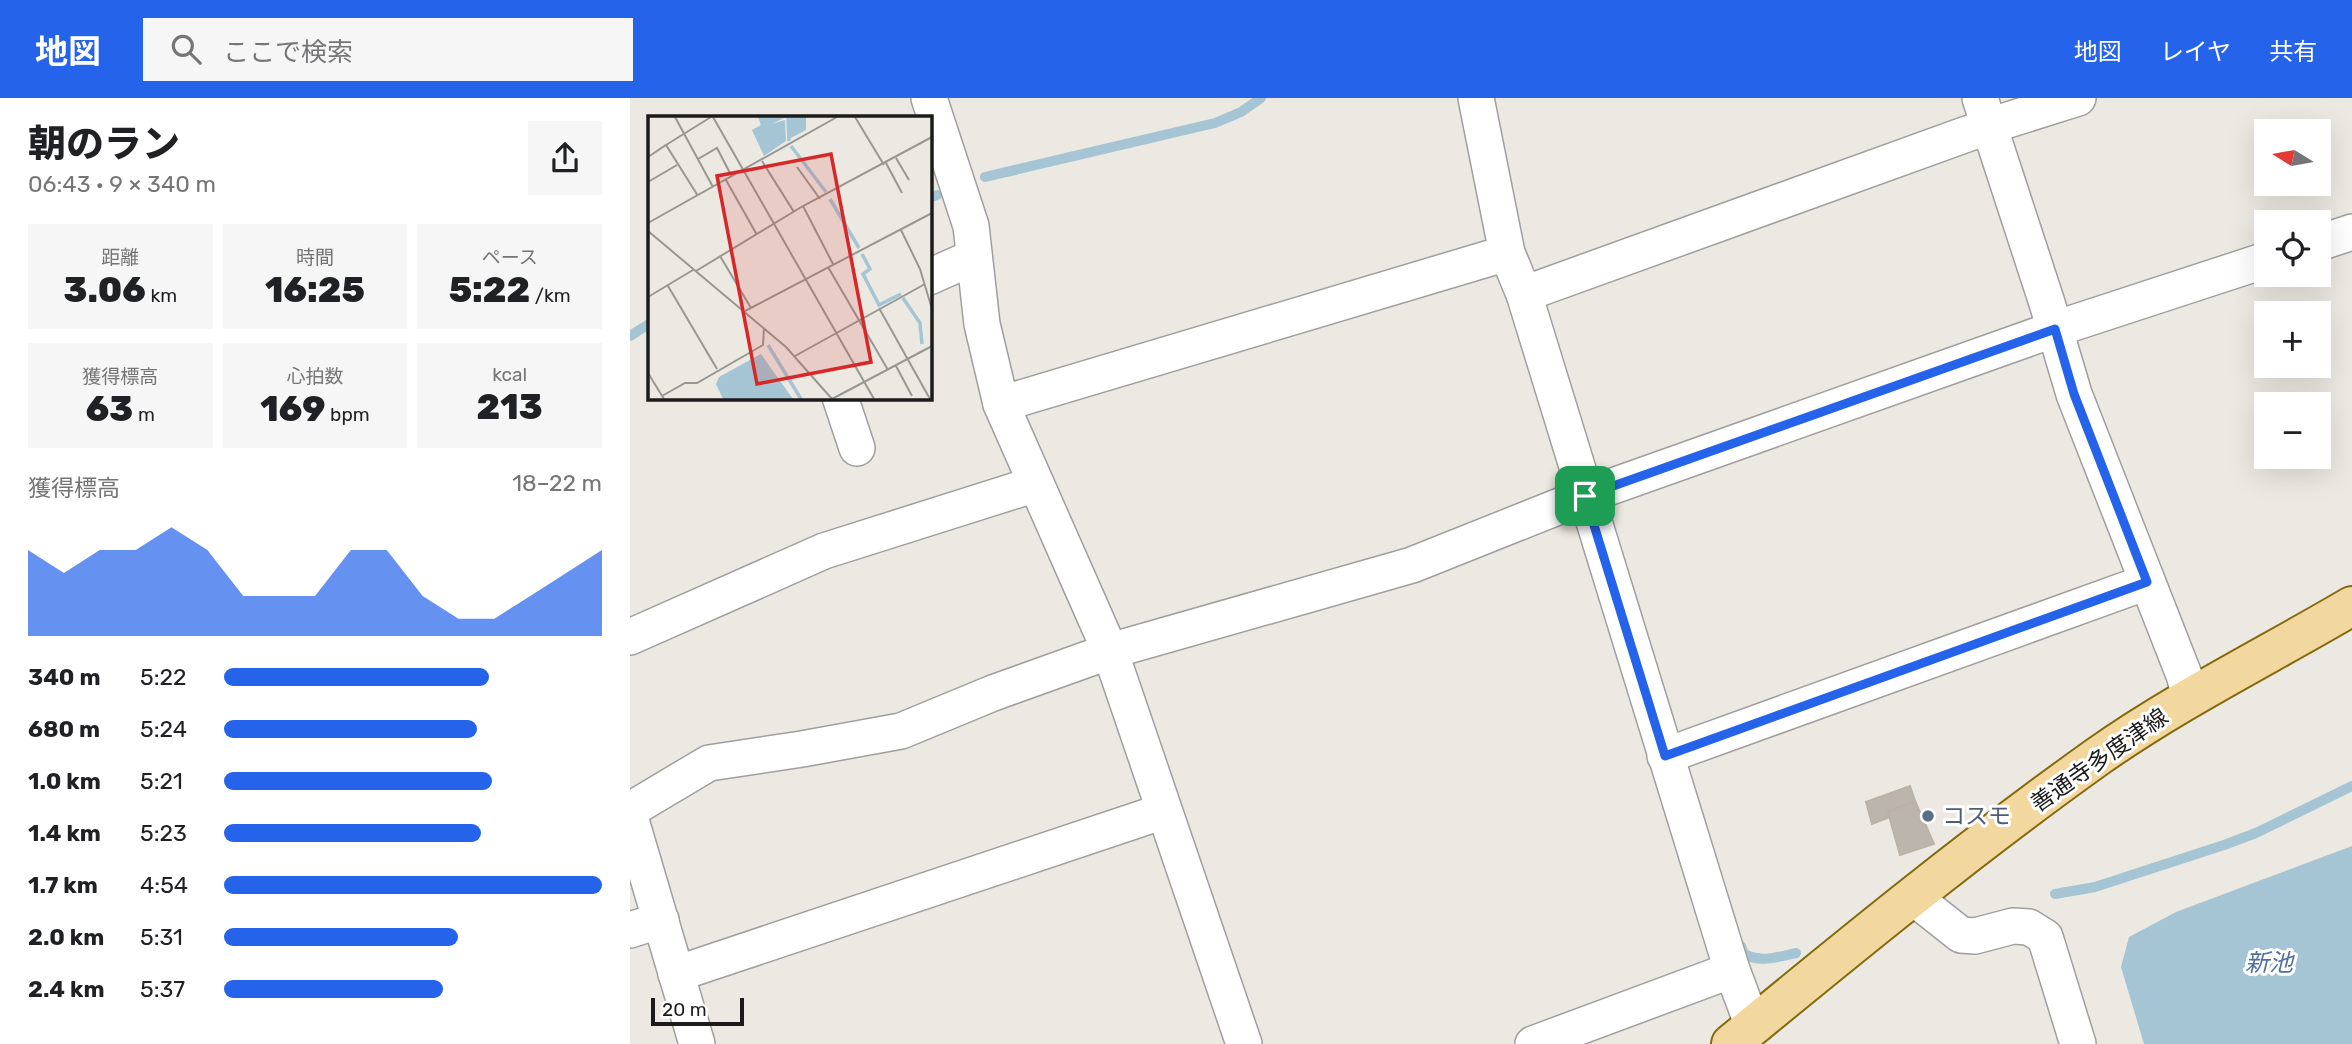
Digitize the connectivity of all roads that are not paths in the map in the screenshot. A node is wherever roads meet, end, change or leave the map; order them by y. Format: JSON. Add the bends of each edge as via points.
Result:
{"nodes":[{"id":1,"x":929,"y":98,"type":"edge"},
{"id":2,"x":1476,"y":98,"type":"edge"},
{"id":3,"x":2078,"y":98,"type":"edge"},
{"id":4,"x":1985,"y":112,"type":"edge"},
{"id":5,"x":2352,"y":232,"type":"edge"},
{"id":6,"x":2331,"y":239,"type":"edge"},
{"id":7,"x":1507,"y":253,"type":"junction"},
{"id":8,"x":974,"y":257,"type":"junction"},
{"id":9,"x":2254,"y":264,"type":"edge"},
{"id":10,"x":931,"y":276,"type":"edge"},
{"id":11,"x":1524,"y":294,"type":"junction"},
{"id":12,"x":2055,"y":329,"type":"junction"},
{"id":13,"x":841,"y":399,"type":"edge"},
{"id":14,"x":1001,"y":404,"type":"junction"},
{"id":15,"x":857,"y":448,"type":"dead end"},
{"id":16,"x":1036,"y":484,"type":"junction"},
{"id":17,"x":1585,"y":496,"type":"junction"},
{"id":18,"x":2147,"y":582,"type":"junction"},
{"id":19,"x":2352,"y":606,"type":"edge"},
{"id":20,"x":630,"y":637,"type":"edge"},
{"id":21,"x":1110,"y":652,"type":"junction"},
{"id":22,"x":2190,"y":697,"type":"junction"},
{"id":23,"x":1665,"y":756,"type":"junction"},
{"id":24,"x":630,"y":810,"type":"edge"},
{"id":25,"x":1164,"y":811,"type":"junction"},
{"id":26,"x":630,"y":817,"type":"edge"},
{"id":27,"x":1913,"y":897,"type":"junction"},
{"id":28,"x":645,"y":925,"type":"edge"},
{"id":29,"x":1732,"y":970,"type":"junction"},
{"id":30,"x":676,"y":975,"type":"junction"},
{"id":31,"x":1742,"y":1035,"type":"edge"},
{"id":32,"x":697,"y":1044,"type":"edge"},
{"id":33,"x":1244,"y":1044,"type":"edge"},
{"id":34,"x":1533,"y":1044,"type":"edge"},
{"id":35,"x":2078,"y":1044,"type":"edge"}],
"edges":[{"from":1,"to":8,"type":"street","via":[[971,226]]},
{"from":2,"to":7,"type":"street"},
{"from":3,"to":4,"type":"street"},
{"from":4,"to":11,"type":"street"},
{"from":4,"to":12,"type":"street"},
{"from":5,"to":6,"type":"street"},
{"from":7,"to":11,"type":"street"},
{"from":7,"to":14,"type":"street"},
{"from":8,"to":10,"type":"street"},
{"from":8,"to":14,"type":"street","via":[[982,324]]},
{"from":9,"to":12,"type":"street"},
{"from":11,"to":17,"type":"street"},
{"from":12,"to":17,"type":"street"},
{"from":12,"to":18,"type":"street","via":[[2074,394]]},
{"from":13,"to":15,"type":"street"},
{"from":14,"to":16,"type":"street"},
{"from":16,"to":20,"type":"street","via":[[824,551]]},
{"from":16,"to":21,"type":"street"},
{"from":17,"to":21,"type":"street","via":[[1412,565]]},
{"from":17,"to":23,"type":"street"},
{"from":18,"to":22,"type":"street"},
{"from":18,"to":23,"type":"street"},
{"from":19,"to":22,"type":"main road","name":"善通寺多度津線"},
{"from":21,"to":24,"type":"street","via":[[901,731],[709,763]]},
{"from":21,"to":25,"type":"street"},
{"from":22,"to":27,"type":"main road","name":"善通寺多度津線","via":[[2099,756]]},
{"from":23,"to":29,"type":"street"},
{"from":25,"to":30,"type":"street"},
{"from":25,"to":33,"type":"street"},
{"from":26,"to":28,"type":"street"},
{"from":27,"to":31,"type":"main road","name":"善通寺多度津線"},
{"from":27,"to":35,"type":"street","via":[[1961,935],[2013,926],[2045,937]]},
{"from":28,"to":30,"type":"street"},
{"from":29,"to":31,"type":"street"},
{"from":29,"to":34,"type":"street"},
{"from":30,"to":32,"type":"street"}]}
